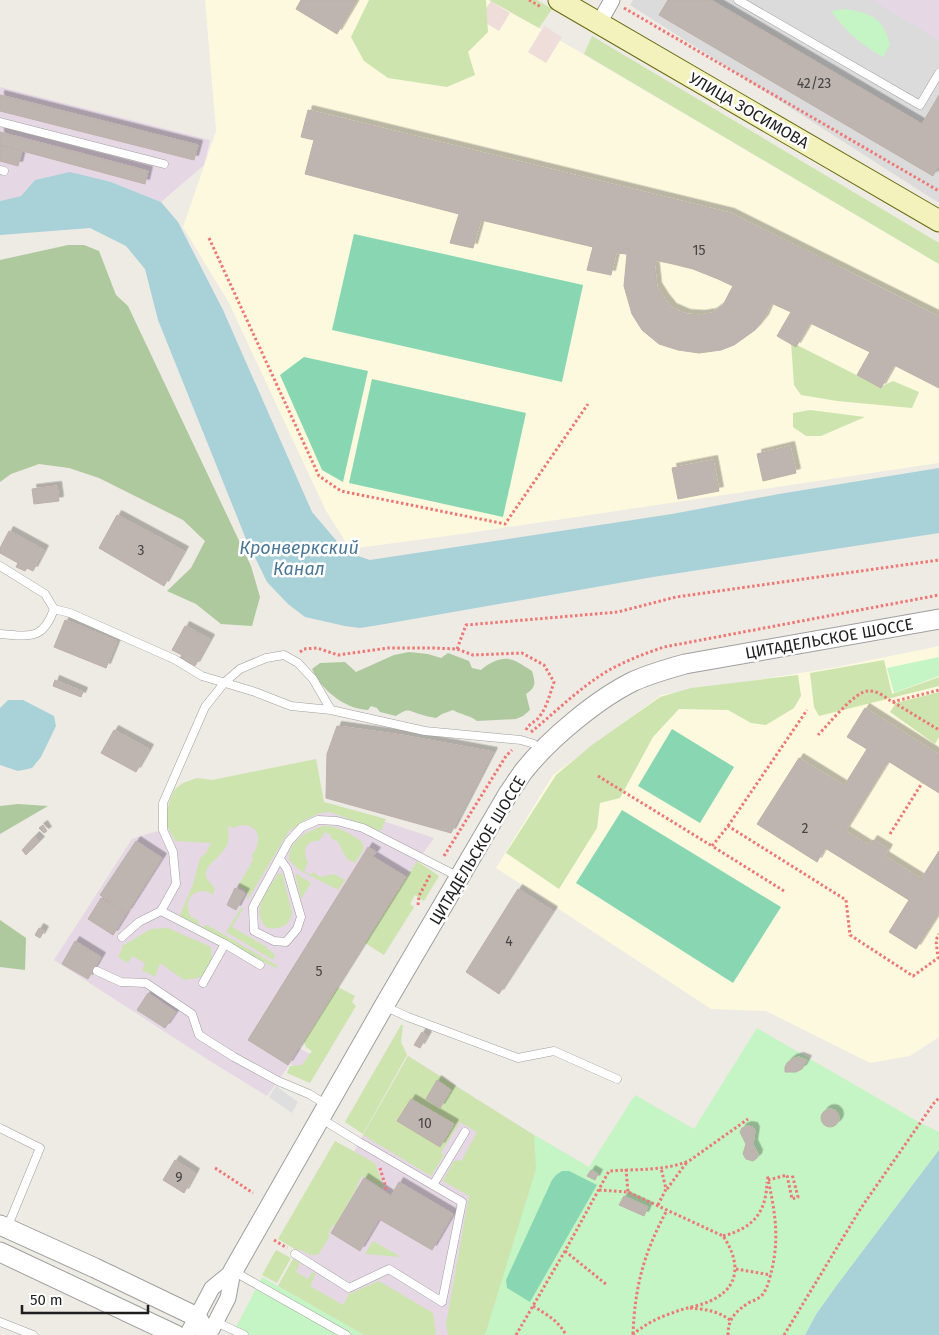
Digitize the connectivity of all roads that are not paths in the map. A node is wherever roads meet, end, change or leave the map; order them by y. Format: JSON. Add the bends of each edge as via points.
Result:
{"nodes":[{"id":1,"x":559,"y":0,"type":"edge"},
{"id":2,"x":738,"y":0,"type":"edge"},
{"id":3,"x":617,"y":3,"type":"edge"},
{"id":4,"x":599,"y":23,"type":"junction"},
{"id":5,"x":939,"y":73,"type":"edge"},
{"id":6,"x":0,"y":122,"type":"edge"},
{"id":7,"x":164,"y":164,"type":"dead end"},
{"id":8,"x":939,"y":220,"type":"edge"},
{"id":9,"x":0,"y":566,"type":"edge"},
{"id":10,"x":54,"y":609,"type":"junction"},
{"id":11,"x":939,"y":619,"type":"edge"},
{"id":12,"x":0,"y":634,"type":"edge"},
{"id":13,"x":225,"y":682,"type":"junction"},
{"id":14,"x":331,"y":710,"type":"junction"},
{"id":15,"x":541,"y":751,"type":"junction"},
{"id":16,"x":280,"y":860,"type":"junction"},
{"id":17,"x":459,"y":877,"type":"junction"},
{"id":18,"x":160,"y":911,"type":"junction"},
{"id":19,"x":122,"y":937,"type":"dead end"},
{"id":20,"x":225,"y":944,"type":"junction"},
{"id":21,"x":260,"y":965,"type":"dead end"},
{"id":22,"x":97,"y":971,"type":"dead end"},
{"id":23,"x":203,"y":983,"type":"dead end"},
{"id":24,"x":384,"y":1006,"type":"junction"},
{"id":25,"x":617,"y":1079,"type":"dead end"},
{"id":26,"x":323,"y":1111,"type":"junction"},
{"id":27,"x":0,"y":1128,"type":"edge"},
{"id":28,"x":465,"y":1132,"type":"dead end"},
{"id":29,"x":432,"y":1185,"type":"junction"},
{"id":30,"x":4,"y":1226,"type":"edge"},
{"id":31,"x":0,"y":1252,"type":"edge"},
{"id":32,"x":296,"y":1254,"type":"dead end"},
{"id":33,"x":233,"y":1271,"type":"junction"},
{"id":34,"x":197,"y":1317,"type":"junction"},
{"id":35,"x":0,"y":1322,"type":"edge"},
{"id":36,"x":211,"y":1330,"type":"edge"},
{"id":37,"x":33,"y":1335,"type":"edge"},
{"id":38,"x":176,"y":1335,"type":"edge"},
{"id":39,"x":187,"y":1335,"type":"edge"},
{"id":40,"x":244,"y":1335,"type":"edge"},
{"id":41,"x":346,"y":1335,"type":"edge"}],
"edges":[{"from":1,"to":4,"type":"main road","name":"УЛИЦА ЗОСИМОВА"},
{"from":2,"to":5,"type":"lane","via":[[920,105]]},
{"from":3,"to":4,"type":"street"},
{"from":4,"to":8,"type":"main road","name":"УЛИЦА ЗОСИМОВА"},
{"from":6,"to":7,"type":"lane"},
{"from":9,"to":10,"type":"lane","via":[[44,594]]},
{"from":10,"to":12,"type":"lane","via":[[49,622],[39,633],[27,636]]},
{"from":10,"to":13,"type":"lane","via":[[174,659],[202,676]]},
{"from":11,"to":15,"type":"street","name":"ЦИТАДЕЛЬСКОЕ ШОССЕ","via":[[662,670],[613,693]]},
{"from":13,"to":14,"type":"lane","via":[[291,706]]},
{"from":13,"to":14,"type":"lane","via":[[240,669],[266,658],[284,655],[298,663],[313,679]]},
{"from":13,"to":18,"type":"lane","via":[[205,707],[163,802],[163,830],[173,852],[176,884]]},
{"from":14,"to":15,"type":"lane","via":[[425,731],[521,740],[534,744]]},
{"from":15,"to":17,"type":"street","name":"ЦИТАДЕЛЬСКОЕ ШОССЕ","via":[[508,794]]},
{"from":16,"to":16,"type":"lane","via":[[253,907],[254,931],[274,941],[286,942],[297,929],[301,916],[287,869]]},
{"from":16,"to":17,"type":"lane","via":[[289,841],[302,828],[318,820],[337,821],[362,828]]},
{"from":17,"to":24,"type":"street","name":"ЦИТАДЕЛЬСКОЕ ШОССЕ"},
{"from":18,"to":19,"type":"lane","via":[[139,922]]},
{"from":18,"to":20,"type":"lane"},
{"from":20,"to":21,"type":"lane"},
{"from":20,"to":23,"type":"lane"},
{"from":22,"to":26,"type":"lane","via":[[120,982],[146,983],[192,1014],[199,1035],[278,1081],[309,1094]]},
{"from":24,"to":25,"type":"lane","via":[[518,1058],[554,1051]]},
{"from":24,"to":26,"type":"street","name":"ЦИТАДЕЛЬСКОЕ ШОССЕ"},
{"from":26,"to":29,"type":"lane","via":[[374,1151]]},
{"from":26,"to":33,"type":"street","name":"ЦИТАДЕЛЬСКОЕ ШОССЕ"},
{"from":27,"to":30,"type":"lane","via":[[40,1148]]},
{"from":28,"to":29,"type":"lane"},
{"from":29,"to":32,"type":"lane","via":[[462,1202],[442,1302],[389,1269],[349,1288]]},
{"from":30,"to":34,"type":"street"},
{"from":31,"to":38,"type":"street"},
{"from":33,"to":34,"type":"street","name":"ЦИТАДЕЛЬСКОЕ ШОССЕ","via":[[212,1288]]},
{"from":33,"to":36,"type":"street","name":"ЦИТАДЕЛЬСКОЕ ШОССЕ","via":[[228,1298]]},
{"from":33,"to":41,"type":"lane"},
{"from":34,"to":36,"type":"street"},
{"from":34,"to":39,"type":"street","name":"ЦИТАДЕЛЬСКОЕ ШОССЕ"},
{"from":35,"to":37,"type":"lane"},
{"from":36,"to":40,"type":"lane"}]}
